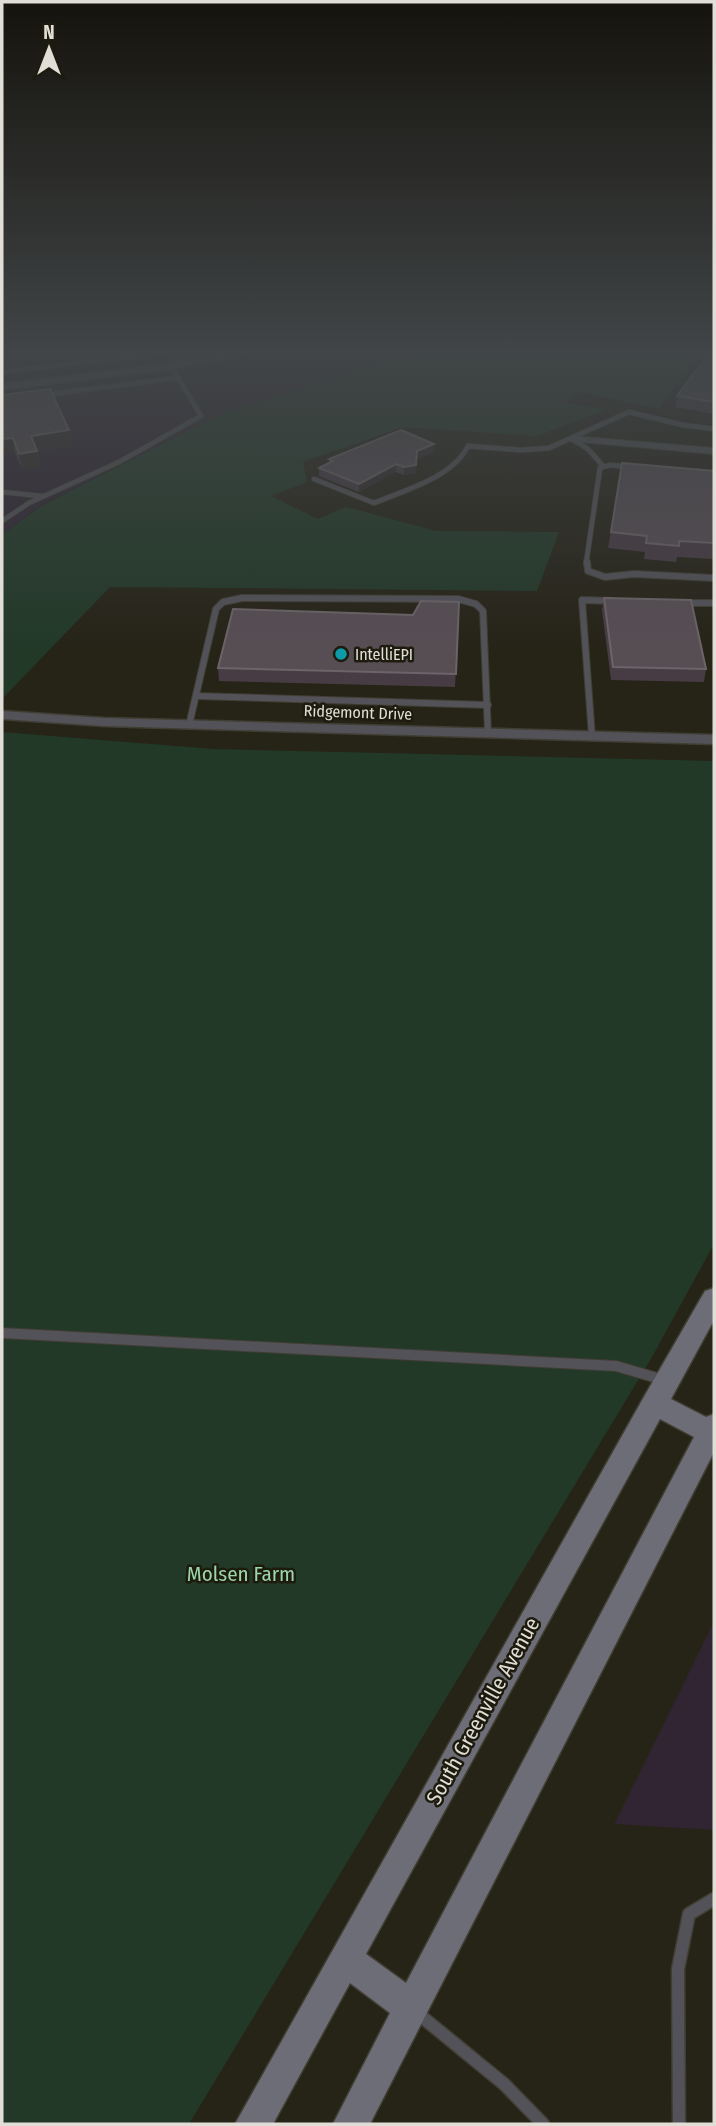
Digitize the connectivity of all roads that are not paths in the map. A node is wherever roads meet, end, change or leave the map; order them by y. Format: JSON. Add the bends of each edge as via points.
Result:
{"nodes":[{"id":1,"x":136,"y":452,"type":"edge"},
{"id":2,"x":467,"y":452,"type":"edge"},
{"id":3,"x":591,"y":452,"type":"edge"},
{"id":4,"x":603,"y":466,"type":"junction"},
{"id":5,"x":633,"y":467,"type":"edge"},
{"id":6,"x":314,"y":479,"type":"dead end"},
{"id":7,"x":2,"y":492,"type":"edge"},
{"id":8,"x":42,"y":496,"type":"junction"},
{"id":9,"x":2,"y":522,"type":"edge"},
{"id":10,"x":714,"y":578,"type":"edge"},
{"id":11,"x":621,"y":601,"type":"edge"},
{"id":12,"x":674,"y":603,"type":"edge"},
{"id":13,"x":714,"y":604,"type":"edge"},
{"id":14,"x":196,"y":696,"type":"junction"},
{"id":15,"x":488,"y":705,"type":"junction"},
{"id":16,"x":2,"y":715,"type":"edge"},
{"id":17,"x":190,"y":725,"type":"junction"},
{"id":18,"x":488,"y":734,"type":"junction"},
{"id":19,"x":592,"y":737,"type":"junction"},
{"id":20,"x":714,"y":740,"type":"edge"},
{"id":21,"x":714,"y":1298,"type":"edge"},
{"id":22,"x":2,"y":1333,"type":"edge"},
{"id":23,"x":660,"y":1392,"type":"junction"},
{"id":24,"x":713,"y":1432,"type":"edge"},
{"id":25,"x":714,"y":1899,"type":"edge"},
{"id":26,"x":345,"y":1959,"type":"junction"},
{"id":27,"x":411,"y":2008,"type":"junction"},
{"id":28,"x":253,"y":2124,"type":"edge"},
{"id":29,"x":351,"y":2124,"type":"edge"},
{"id":30,"x":543,"y":2124,"type":"edge"},
{"id":31,"x":679,"y":2124,"type":"edge"}],
"edges":[{"from":1,"to":8,"type":"lane"},
{"from":2,"to":6,"type":"lane","via":[[450,469],[374,503]]},
{"from":3,"to":4,"type":"lane"},
{"from":4,"to":5,"type":"lane"},
{"from":4,"to":10,"type":"lane","via":[[588,571],[605,577]]},
{"from":7,"to":8,"type":"lane"},
{"from":8,"to":9,"type":"lane"},
{"from":11,"to":19,"type":"lane","via":[[582,600]]},
{"from":12,"to":13,"type":"lane"},
{"from":14,"to":15,"type":"lane"},
{"from":14,"to":15,"type":"lane","via":[[216,609],[223,602],[242,598],[458,599],[483,611]]},
{"from":14,"to":17,"type":"lane"},
{"from":15,"to":18,"type":"lane"},
{"from":16,"to":17,"type":"street","name":"Ridgemont Drive"},
{"from":17,"to":18,"type":"street","name":"Ridgemont Drive"},
{"from":18,"to":19,"type":"street","name":"Ridgemont Drive"},
{"from":19,"to":20,"type":"street","name":"Ridgemont Drive"},
{"from":21,"to":23,"type":"main road","name":"South Greenville Avenue"},
{"from":22,"to":23,"type":"lane","via":[[616,1366]]},
{"from":23,"to":24,"type":"main road"},
{"from":23,"to":26,"type":"main road","name":"South Greenville Avenue"},
{"from":24,"to":27,"type":"main road"},
{"from":25,"to":31,"type":"lane","via":[[689,1914],[678,1969]]},
{"from":26,"to":27,"type":"main road"},
{"from":26,"to":28,"type":"main road","name":"South Greenville Avenue"},
{"from":27,"to":29,"type":"main road"},
{"from":27,"to":30,"type":"lane","via":[[504,2084]]}]}
